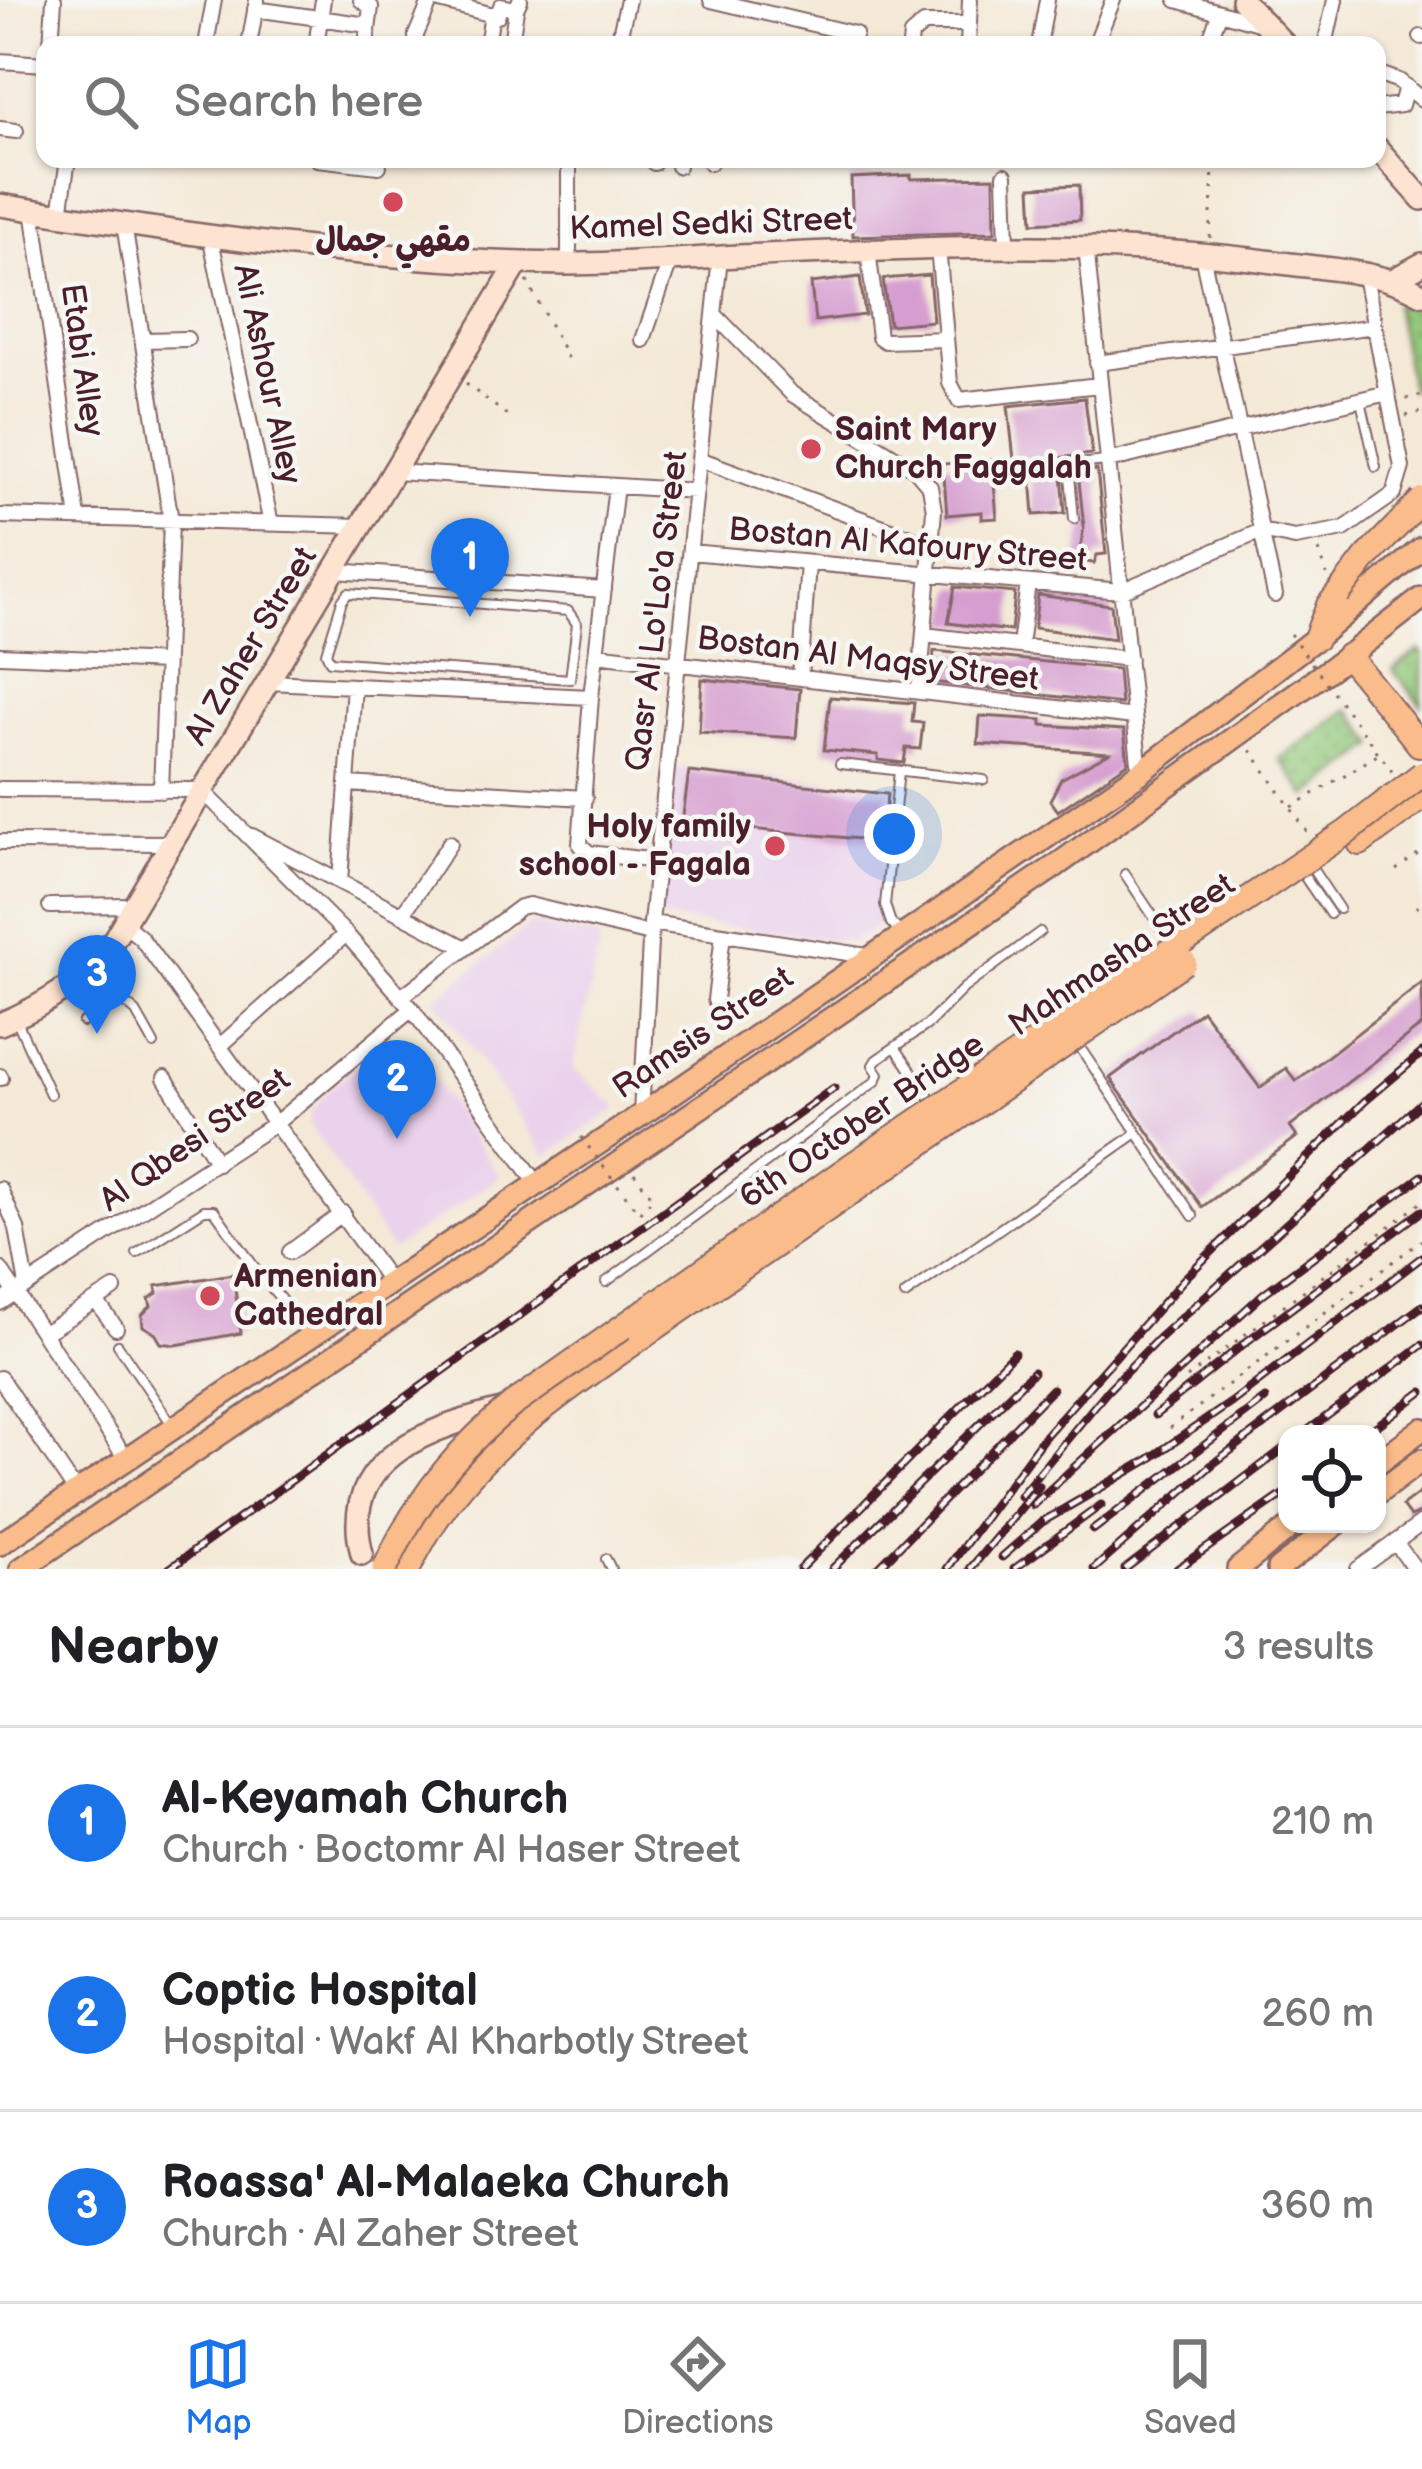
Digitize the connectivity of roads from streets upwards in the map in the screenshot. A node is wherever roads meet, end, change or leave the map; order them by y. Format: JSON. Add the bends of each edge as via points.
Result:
{"nodes":[{"id":1,"x":53,"y":0,"type":"edge"},
{"id":2,"x":214,"y":0,"type":"edge"},
{"id":3,"x":323,"y":0,"type":"edge"},
{"id":4,"x":361,"y":0,"type":"edge"},
{"id":5,"x":434,"y":0,"type":"edge"},
{"id":6,"x":628,"y":0,"type":"edge"},
{"id":7,"x":711,"y":0,"type":"edge"},
{"id":8,"x":970,"y":0,"type":"edge"},
{"id":9,"x":1047,"y":0,"type":"edge"},
{"id":10,"x":1113,"y":0,"type":"edge"},
{"id":11,"x":1178,"y":0,"type":"edge"},
{"id":12,"x":1242,"y":0,"type":"edge"},
{"id":13,"x":1335,"y":0,"type":"edge"},
{"id":14,"x":256,"y":5,"type":"edge"},
{"id":15,"x":505,"y":6,"type":"edge"},
{"id":16,"x":1219,"y":14,"type":"junction"},
{"id":17,"x":320,"y":18,"type":"junction"},
{"id":18,"x":969,"y":24,"type":"junction"},
{"id":19,"x":368,"y":25,"type":"junction"},
{"id":20,"x":1267,"y":26,"type":"junction"},
{"id":21,"x":855,"y":34,"type":"dead end"},
{"id":22,"x":51,"y":36,"type":"edge"},
{"id":23,"x":208,"y":36,"type":"edge"},
{"id":24,"x":250,"y":36,"type":"edge"},
{"id":25,"x":317,"y":36,"type":"edge"},
{"id":26,"x":367,"y":36,"type":"edge"},
{"id":27,"x":418,"y":36,"type":"edge"},
{"id":28,"x":490,"y":36,"type":"edge"},
{"id":29,"x":512,"y":36,"type":"edge"},
{"id":30,"x":619,"y":36,"type":"edge"},
{"id":31,"x":828,"y":36,"type":"edge"},
{"id":32,"x":839,"y":36,"type":"edge"},
{"id":33,"x":910,"y":36,"type":"edge"},
{"id":34,"x":968,"y":36,"type":"edge"},
{"id":35,"x":1041,"y":36,"type":"edge"},
{"id":36,"x":1099,"y":36,"type":"edge"},
{"id":37,"x":1211,"y":36,"type":"edge"},
{"id":38,"x":1276,"y":36,"type":"edge"},
{"id":39,"x":1327,"y":36,"type":"edge"},
{"id":40,"x":0,"y":61,"type":"edge"},
{"id":41,"x":36,"y":63,"type":"edge"},
{"id":42,"x":1386,"y":78,"type":"edge"},
{"id":43,"x":1406,"y":86,"type":"junction"},
{"id":44,"x":1422,"y":100,"type":"edge"},
{"id":45,"x":1386,"y":107,"type":"edge"},
{"id":46,"x":1386,"y":158,"type":"edge"},
{"id":47,"x":67,"y":168,"type":"edge"},
{"id":48,"x":569,"y":168,"type":"edge"},
{"id":49,"x":1005,"y":175,"type":"dead end"},
{"id":50,"x":1422,"y":199,"type":"edge"},
{"id":51,"x":0,"y":205,"type":"edge"},
{"id":52,"x":33,"y":210,"type":"junction"},
{"id":53,"x":60,"y":214,"type":"junction"},
{"id":54,"x":124,"y":224,"type":"junction"},
{"id":55,"x":210,"y":235,"type":"junction"},
{"id":56,"x":1007,"y":245,"type":"junction"},
{"id":57,"x":1086,"y":246,"type":"junction"},
{"id":58,"x":938,"y":247,"type":"junction"},
{"id":59,"x":868,"y":250,"type":"junction"},
{"id":60,"x":1206,"y":254,"type":"junction"},
{"id":61,"x":720,"y":257,"type":"junction"},
{"id":62,"x":670,"y":261,"type":"junction"},
{"id":63,"x":518,"y":263,"type":"junction"},
{"id":64,"x":569,"y":264,"type":"junction"},
{"id":65,"x":1422,"y":264,"type":"edge"},
{"id":66,"x":1365,"y":276,"type":"junction"},
{"id":67,"x":1391,"y":281,"type":"junction"},
{"id":68,"x":1422,"y":294,"type":"edge"},
{"id":69,"x":715,"y":315,"type":"junction"},
{"id":70,"x":1375,"y":326,"type":"junction"},
{"id":71,"x":188,"y":339,"type":"dead end"},
{"id":72,"x":946,"y":339,"type":"junction"},
{"id":73,"x":143,"y":340,"type":"junction"},
{"id":74,"x":643,"y":340,"type":"dead end"},
{"id":75,"x":1221,"y":346,"type":"junction"},
{"id":76,"x":1097,"y":363,"type":"junction"},
{"id":77,"x":1100,"y":385,"type":"junction"},
{"id":78,"x":1389,"y":398,"type":"junction"},
{"id":79,"x":1239,"y":429,"type":"junction"},
{"id":80,"x":702,"y":460,"type":"junction"},
{"id":81,"x":1108,"y":461,"type":"junction"},
{"id":82,"x":395,"y":472,"type":"junction"},
{"id":83,"x":616,"y":486,"type":"junction"},
{"id":84,"x":696,"y":491,"type":"junction"},
{"id":85,"x":1422,"y":500,"type":"edge"},
{"id":86,"x":0,"y":516,"type":"edge"},
{"id":87,"x":78,"y":518,"type":"junction"},
{"id":88,"x":171,"y":521,"type":"junction"},
{"id":89,"x":271,"y":524,"type":"junction"},
{"id":90,"x":359,"y":526,"type":"junction"},
{"id":91,"x":1261,"y":531,"type":"junction"},
{"id":92,"x":932,"y":545,"type":"junction"},
{"id":93,"x":1422,"y":548,"type":"edge"},
{"id":94,"x":690,"y":552,"type":"junction"},
{"id":95,"x":808,"y":563,"type":"junction"},
{"id":96,"x":335,"y":571,"type":"junction"},
{"id":97,"x":931,"y":574,"type":"junction"},
{"id":98,"x":1028,"y":583,"type":"junction"},
{"id":99,"x":604,"y":590,"type":"junction"},
{"id":100,"x":1121,"y":591,"type":"junction"},
{"id":101,"x":1275,"y":596,"type":"dead end"},
{"id":102,"x":1422,"y":598,"type":"edge"},
{"id":103,"x":1422,"y":620,"type":"edge"},
{"id":104,"x":1389,"y":623,"type":"junction"},
{"id":105,"x":925,"y":635,"type":"junction"},
{"id":106,"x":1316,"y":638,"type":"junction"},
{"id":107,"x":1020,"y":646,"type":"junction"},
{"id":108,"x":596,"y":654,"type":"junction"},
{"id":109,"x":0,"y":656,"type":"edge"},
{"id":110,"x":1348,"y":656,"type":"junction"},
{"id":111,"x":1129,"y":659,"type":"junction"},
{"id":112,"x":166,"y":662,"type":"junction"},
{"id":113,"x":676,"y":663,"type":"junction"},
{"id":114,"x":800,"y":678,"type":"junction"},
{"id":115,"x":268,"y":682,"type":"junction"},
{"id":116,"x":354,"y":686,"type":"junction"},
{"id":117,"x":919,"y":692,"type":"junction"},
{"id":118,"x":591,"y":698,"type":"junction"},
{"id":119,"x":1135,"y":717,"type":"junction"},
{"id":120,"x":1421,"y":742,"type":"edge"},
{"id":121,"x":1141,"y":773,"type":"junction"},
{"id":122,"x":1417,"y":782,"type":"edge"},
{"id":123,"x":347,"y":784,"type":"junction"},
{"id":124,"x":0,"y":789,"type":"edge"},
{"id":125,"x":161,"y":791,"type":"junction"},
{"id":126,"x":202,"y":792,"type":"junction"},
{"id":127,"x":585,"y":798,"type":"junction"},
{"id":128,"x":241,"y":830,"type":"junction"},
{"id":129,"x":0,"y":842,"type":"edge"},
{"id":130,"x":172,"y":843,"type":"junction"},
{"id":131,"x":451,"y":843,"type":"dead end"},
{"id":132,"x":657,"y":861,"type":"junction"},
{"id":133,"x":340,"y":882,"type":"junction"},
{"id":134,"x":50,"y":906,"type":"dead end"},
{"id":135,"x":129,"y":914,"type":"junction"},
{"id":136,"x":402,"y":915,"type":"junction"},
{"id":137,"x":651,"y":928,"type":"junction"},
{"id":138,"x":346,"y":934,"type":"junction"},
{"id":139,"x":723,"y":934,"type":"junction"},
{"id":140,"x":466,"y":948,"type":"junction"},
{"id":141,"x":874,"y":957,"type":"junction"},
{"id":142,"x":716,"y":1000,"type":"dead end"},
{"id":143,"x":406,"y":1003,"type":"junction"},
{"id":144,"x":8,"y":1020,"type":"edge"},
{"id":145,"x":220,"y":1046,"type":"junction"},
{"id":146,"x":165,"y":1078,"type":"dead end"},
{"id":147,"x":641,"y":1115,"type":"junction"},
{"id":148,"x":276,"y":1123,"type":"junction"},
{"id":149,"x":218,"y":1163,"type":"junction"},
{"id":150,"x":536,"y":1182,"type":"junction"},
{"id":151,"x":0,"y":1189,"type":"edge"},
{"id":152,"x":343,"y":1213,"type":"junction"},
{"id":153,"x":798,"y":1218,"type":"junction"},
{"id":154,"x":290,"y":1252,"type":"dead end"},
{"id":155,"x":0,"y":1269,"type":"edge"},
{"id":156,"x":390,"y":1282,"type":"junction"},
{"id":157,"x":21,"y":1288,"type":"junction"},
{"id":158,"x":114,"y":1289,"type":"dead end"},
{"id":159,"x":96,"y":1301,"type":"junction"},
{"id":160,"x":0,"y":1303,"type":"edge"},
{"id":161,"x":44,"y":1333,"type":"junction"},
{"id":162,"x":117,"y":1336,"type":"road end"},
{"id":163,"x":0,"y":1378,"type":"edge"},
{"id":164,"x":1422,"y":1430,"type":"edge"},
{"id":165,"x":1386,"y":1456,"type":"edge"},
{"id":166,"x":127,"y":1460,"type":"junction"},
{"id":167,"x":1422,"y":1460,"type":"edge"},
{"id":168,"x":1386,"y":1487,"type":"edge"},
{"id":169,"x":76,"y":1493,"type":"junction"},
{"id":170,"x":1422,"y":1523,"type":"edge"},
{"id":171,"x":1283,"y":1533,"type":"edge"},
{"id":172,"x":1309,"y":1533,"type":"edge"},
{"id":173,"x":1395,"y":1542,"type":"junction"},
{"id":174,"x":0,"y":1544,"type":"edge"},
{"id":175,"x":362,"y":1554,"type":"dead end"},
{"id":176,"x":1363,"y":1567,"type":"edge"},
{"id":177,"x":21,"y":1569,"type":"edge"},
{"id":178,"x":387,"y":1569,"type":"edge"},
{"id":179,"x":408,"y":1569,"type":"edge"},
{"id":180,"x":1238,"y":1569,"type":"edge"},
{"id":181,"x":1278,"y":1569,"type":"edge"},
{"id":182,"x":1415,"y":1569,"type":"edge"}],
"edges":[{"from":1,"to":22,"type":"street"},
{"from":2,"to":23,"type":"street"},
{"from":3,"to":17,"type":"street"},
{"from":4,"to":19,"type":"street","via":[[370,5]]},
{"from":5,"to":15,"type":"street"},
{"from":5,"to":27,"type":"street"},
{"from":6,"to":30,"type":"street"},
{"from":7,"to":31,"type":"street"},
{"from":8,"to":18,"type":"street"},
{"from":9,"to":35,"type":"street"},
{"from":10,"to":36,"type":"street"},
{"from":11,"to":16,"type":"street"},
{"from":12,"to":20,"type":"main road"},
{"from":13,"to":39,"type":"street"},
{"from":14,"to":17,"type":"street"},
{"from":14,"to":24,"type":"street"},
{"from":15,"to":28,"type":"street"},
{"from":15,"to":29,"type":"street"},
{"from":16,"to":20,"type":"street"},
{"from":16,"to":37,"type":"street"},
{"from":17,"to":19,"type":"street"},
{"from":17,"to":25,"type":"street"},
{"from":18,"to":33,"type":"street","via":[[925,24]]},
{"from":18,"to":34,"type":"street"},
{"from":19,"to":26,"type":"street"},
{"from":20,"to":38,"type":"main road"},
{"from":21,"to":32,"type":"street"},
{"from":40,"to":41,"type":"street"},
{"from":42,"to":43,"type":"street"},
{"from":43,"to":44,"type":"street"},
{"from":43,"to":45,"type":"street","via":[[1401,105]]},
{"from":46,"to":50,"type":"main road"},
{"from":47,"to":53,"type":"street"},
{"from":48,"to":64,"type":"street"},
{"from":49,"to":56,"type":"street"},
{"from":51,"to":52,"type":"main road","name":"Kamel Sedki Street"},
{"from":52,"to":53,"type":"main road","name":"Kamel Sedki Street"},
{"from":52,"to":87,"type":"street","name":"Etabi Alley"},
{"from":53,"to":54,"type":"main road","name":"Kamel Sedki Street"},
{"from":54,"to":55,"type":"main road","name":"Kamel Sedki Street"},
{"from":54,"to":73,"type":"street"},
{"from":55,"to":63,"type":"main road","name":"Kamel Sedki Street"},
{"from":55,"to":89,"type":"street","name":"Ali Ashour Alley"},
{"from":56,"to":57,"type":"main road","name":"Kamel Sedki Street"},
{"from":56,"to":58,"type":"main road","name":"Kamel Sedki Street"},
{"from":57,"to":60,"type":"main road","name":"Kamel Sedki Street"},
{"from":57,"to":76,"type":"street"},
{"from":58,"to":59,"type":"main road","name":"Kamel Sedki Street"},
{"from":58,"to":72,"type":"street"},
{"from":59,"to":61,"type":"main road","name":"Kamel Sedki Street"},
{"from":59,"to":72,"type":"street","via":[[878,337]]},
{"from":60,"to":66,"type":"main road","name":"Kamel Sedki Street"},
{"from":60,"to":75,"type":"street"},
{"from":61,"to":62,"type":"main road","name":"Kamel Sedki Street"},
{"from":61,"to":69,"type":"street","name":"Qasr Al Lo'Lo'a Street"},
{"from":62,"to":64,"type":"main road","name":"Kamel Sedki Street"},
{"from":62,"to":74,"type":"street"},
{"from":63,"to":64,"type":"main road","name":"Kamel Sedki Street"},
{"from":63,"to":82,"type":"main road","name":"Al Zaher Street"},
{"from":65,"to":67,"type":"main road"},
{"from":66,"to":67,"type":"main road","name":"Kamel Sedki Street"},
{"from":66,"to":70,"type":"street"},
{"from":67,"to":68,"type":"main road","name":"Kamel Sedki Street"},
{"from":69,"to":80,"type":"street","name":"Qasr Al Lo'Lo'a Street"},
{"from":69,"to":92,"type":"street","via":[[792,394],[923,477],[933,498]]},
{"from":70,"to":75,"type":"street"},
{"from":70,"to":78,"type":"street"},
{"from":71,"to":73,"type":"street"},
{"from":72,"to":77,"type":"street","via":[[950,383],[964,400]]},
{"from":73,"to":88,"type":"street"},
{"from":75,"to":76,"type":"street"},
{"from":75,"to":79,"type":"street"},
{"from":76,"to":77,"type":"street"},
{"from":77,"to":81,"type":"street"},
{"from":78,"to":79,"type":"street"},
{"from":78,"to":91,"type":"street","via":[[1402,467],[1394,494],[1344,529],[1314,537]]},
{"from":79,"to":81,"type":"street"},
{"from":79,"to":91,"type":"street"},
{"from":80,"to":84,"type":"street","name":"Qasr Al Lo'Lo'a Street"},
{"from":80,"to":92,"type":"street"},
{"from":81,"to":100,"type":"street"},
{"from":82,"to":83,"type":"street"},
{"from":82,"to":90,"type":"main road","name":"Al Zaher Street"},
{"from":83,"to":84,"type":"street"},
{"from":83,"to":99,"type":"street"},
{"from":84,"to":94,"type":"street","name":"Qasr Al Lo'Lo'a Street"},
{"from":85,"to":106,"type":"highway","bridge":true,"via":[[1333,583]]},
{"from":86,"to":87,"type":"street"},
{"from":87,"to":88,"type":"street"},
{"from":88,"to":89,"type":"street"},
{"from":88,"to":112,"type":"street"},
{"from":89,"to":90,"type":"street"},
{"from":90,"to":96,"type":"main road","name":"Al Zaher Street"},
{"from":91,"to":100,"type":"street"},
{"from":91,"to":101,"type":"street"},
{"from":92,"to":97,"type":"street"},
{"from":93,"to":106,"type":"main road","name":"Ramsis Street"},
{"from":94,"to":95,"type":"street","name":"Bostan Al Kafoury Street"},
{"from":94,"to":113,"type":"street","name":"Qasr Al Lo'Lo'a Street"},
{"from":95,"to":97,"type":"street","name":"Bostan Al Kafoury Street"},
{"from":95,"to":114,"type":"street"},
{"from":96,"to":99,"type":"street"},
{"from":96,"to":115,"type":"main road","name":"Al Zaher Street"},
{"from":97,"to":98,"type":"street","name":"Bostan Al Kafoury Street"},
{"from":97,"to":105,"type":"street"},
{"from":98,"to":100,"type":"street","name":"Bostan Al Kafoury Street"},
{"from":98,"to":107,"type":"street"},
{"from":99,"to":108,"type":"street"},
{"from":100,"to":111,"type":"street"},
{"from":102,"to":104,"type":"main road","name":"Ramsis Street"},
{"from":103,"to":104,"type":"main road"},
{"from":104,"to":110,"type":"main road","name":"Ramsis Street"},
{"from":105,"to":107,"type":"street"},
{"from":105,"to":117,"type":"street"},
{"from":106,"to":121,"type":"main road","name":"Ramsis Street"},
{"from":107,"to":111,"type":"street"},
{"from":108,"to":113,"type":"street","name":"Bostan Al Maqsy Street"},
{"from":108,"to":118,"type":"street"},
{"from":109,"to":112,"type":"street"},
{"from":110,"to":120,"type":"highway"},
{"from":110,"to":177,"type":"main road","name":"Ramsis Street","via":[[1057,865]]},
{"from":111,"to":119,"type":"street"},
{"from":112,"to":125,"type":"street"},
{"from":113,"to":114,"type":"street","name":"Bostan Al Maqsy Street"},
{"from":113,"to":132,"type":"street","name":"Qasr Al Lo'Lo'a Street"},
{"from":114,"to":117,"type":"street","name":"Bostan Al Maqsy Street"},
{"from":115,"to":116,"type":"street"},
{"from":115,"to":126,"type":"main road","name":"Al Zaher Street"},
{"from":116,"to":118,"type":"street"},
{"from":116,"to":123,"type":"street"},
{"from":117,"to":119,"type":"street","name":"Bostan Al Maqsy Street"},
{"from":118,"to":127,"type":"street"},
{"from":119,"to":121,"type":"street"},
{"from":121,"to":141,"type":"main road","name":"Ramsis Street"},
{"from":122,"to":153,"type":"main road","name":"Mahmasha Street","via":[[1312,866]]},
{"from":122,"to":178,"type":"highway","name":"6th October Bridge","bridge":true,"via":[[512,1406],[442,1475]]},
{"from":122,"to":179,"type":"highway","name":"6th October Bridge","bridge":true,"via":[[535,1412],[453,1495]]},
{"from":123,"to":127,"type":"street"},
{"from":123,"to":133,"type":"street"},
{"from":124,"to":125,"type":"street"},
{"from":125,"to":126,"type":"street"},
{"from":126,"to":128,"type":"street"},
{"from":126,"to":130,"type":"main road","name":"Al Zaher Street"},
{"from":127,"to":132,"type":"street","via":[[585,851]]},
{"from":128,"to":133,"type":"street"},
{"from":128,"to":138,"type":"street"},
{"from":129,"to":130,"type":"street"},
{"from":130,"to":135,"type":"main road","name":"Al Zaher Street"},
{"from":131,"to":136,"type":"street"},
{"from":132,"to":137,"type":"street","name":"Qasr Al Lo'Lo'a Street"},
{"from":133,"to":136,"type":"street"},
{"from":134,"to":135,"type":"street"},
{"from":135,"to":144,"type":"main road","name":"Al Zaher Street","via":[[81,979]]},
{"from":135,"to":145,"type":"street"},
{"from":136,"to":140,"type":"street"},
{"from":137,"to":139,"type":"street","name":"Al Qbesi Street"},
{"from":137,"to":140,"type":"street","name":"Al Qbesi Street","via":[[530,905]]},
{"from":137,"to":147,"type":"street","name":"Qasr Al Lo'Lo'a Street"},
{"from":138,"to":143,"type":"street"},
{"from":138,"to":145,"type":"street"},
{"from":139,"to":141,"type":"street","name":"Al Qbesi Street"},
{"from":139,"to":142,"type":"street"},
{"from":140,"to":143,"type":"street","name":"Al Qbesi Street"},
{"from":141,"to":147,"type":"main road","name":"Ramsis Street"},
{"from":143,"to":148,"type":"street","name":"Al Qbesi Street"},
{"from":143,"to":150,"type":"street"},
{"from":145,"to":148,"type":"street"},
{"from":146,"to":149,"type":"street"},
{"from":147,"to":150,"type":"main road","name":"Ramsis Street"},
{"from":148,"to":149,"type":"street","name":"Al Qbesi Street"},
{"from":148,"to":152,"type":"street"},
{"from":149,"to":157,"type":"street","name":"Al Qbesi Street"},
{"from":150,"to":156,"type":"main road","name":"Ramsis Street"},
{"from":151,"to":157,"type":"street","via":[[17,1228]]},
{"from":152,"to":154,"type":"street"},
{"from":152,"to":156,"type":"street"},
{"from":153,"to":175,"type":"main road","name":"Mahmasha Street","via":[[538,1399],[438,1429],[393,1454],[357,1510]]},
{"from":153,"to":178,"type":"highway","bridge":true,"via":[[528,1399],[464,1458]]},
{"from":155,"to":157,"type":"street"},
{"from":156,"to":166,"type":"main road","name":"Ramsis Street"},
{"from":157,"to":160,"type":"street","name":"Al Qbesi Street"},
{"from":157,"to":161,"type":"street"},
{"from":158,"to":159,"type":"street"},
{"from":159,"to":161,"type":"street"},
{"from":159,"to":162,"type":"street"},
{"from":161,"to":166,"type":"street"},
{"from":163,"to":169,"type":"street"},
{"from":164,"to":165,"type":"main road"},
{"from":166,"to":169,"type":"main road","name":"Ramsis Street"},
{"from":167,"to":168,"type":"main road"},
{"from":169,"to":174,"type":"main road","name":"Ramsis Street"},
{"from":170,"to":173,"type":"street"},
{"from":171,"to":180,"type":"main road"},
{"from":172,"to":181,"type":"main road"},
{"from":173,"to":176,"type":"street"},
{"from":173,"to":182,"type":"street"}]}
